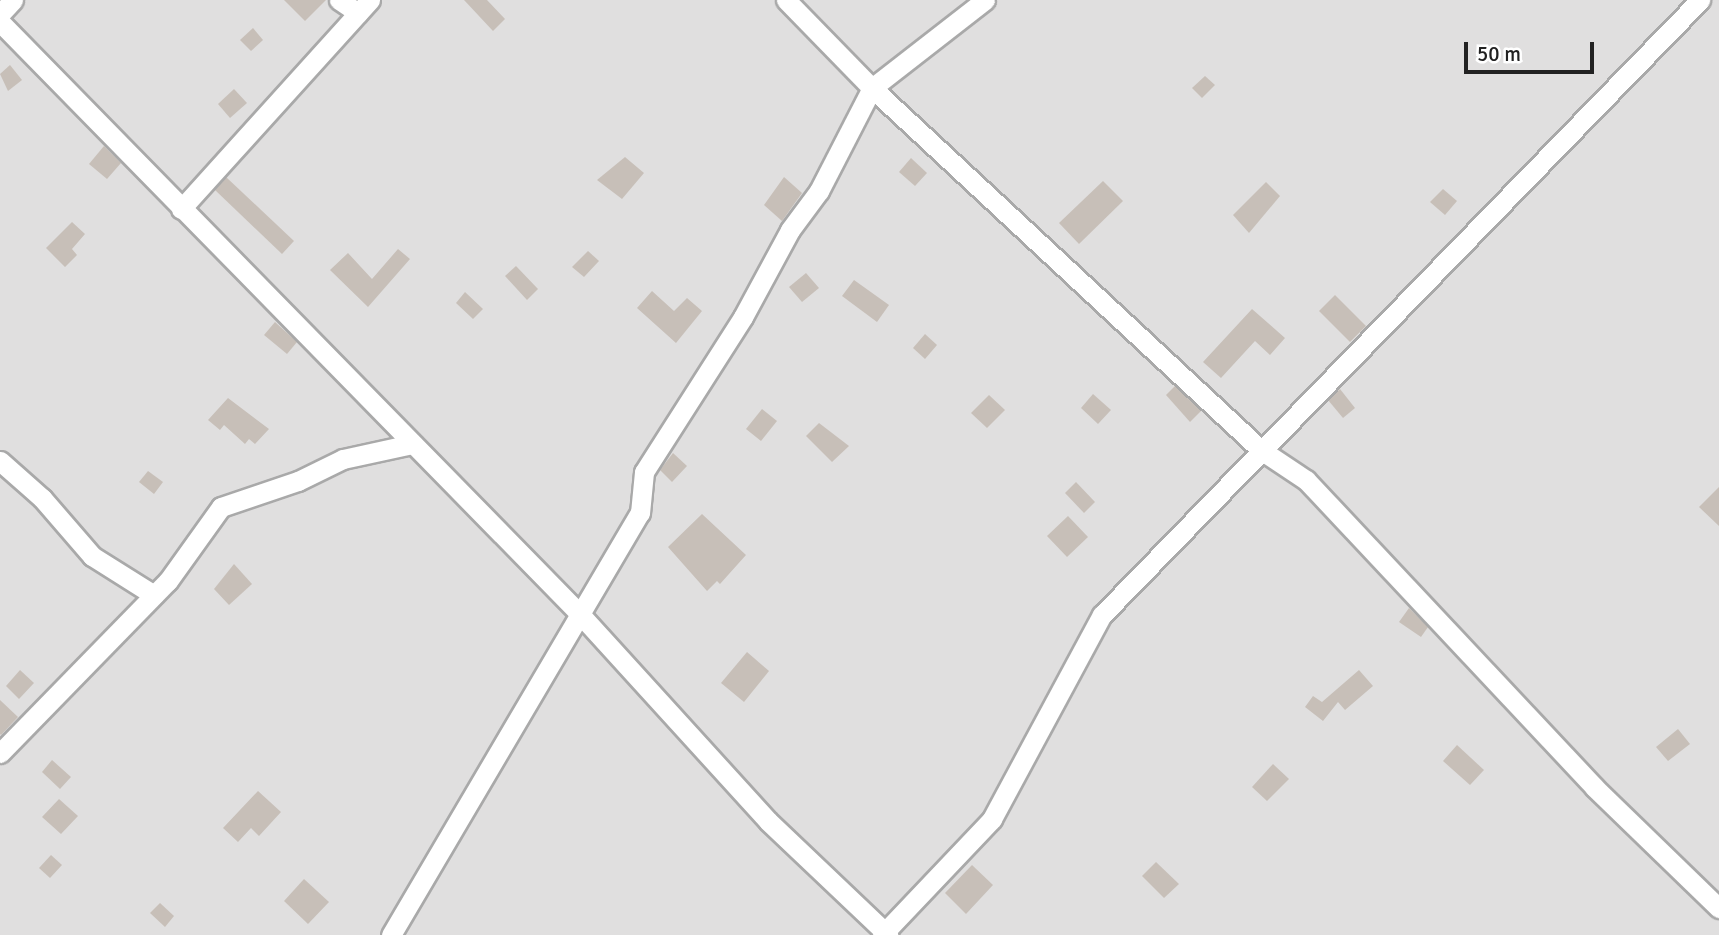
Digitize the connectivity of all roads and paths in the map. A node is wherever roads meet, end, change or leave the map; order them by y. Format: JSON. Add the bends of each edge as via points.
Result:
{"nodes":[{"id":1,"x":13,"y":0,"type":"edge"},
{"id":2,"x":339,"y":0,"type":"edge"},
{"id":3,"x":786,"y":0,"type":"edge"},
{"id":4,"x":985,"y":0,"type":"edge"},
{"id":5,"x":1700,"y":0,"type":"edge"},
{"id":6,"x":364,"y":7,"type":"edge"},
{"id":7,"x":0,"y":14,"type":"edge"},
{"id":8,"x":0,"y":22,"type":"edge"},
{"id":9,"x":872,"y":89,"type":"junction"},
{"id":10,"x":181,"y":209,"type":"junction"},
{"id":11,"x":412,"y":444,"type":"junction"},
{"id":12,"x":1261,"y":450,"type":"junction"},
{"id":13,"x":0,"y":461,"type":"edge"},
{"id":14,"x":154,"y":595,"type":"junction"},
{"id":15,"x":578,"y":612,"type":"junction"},
{"id":16,"x":0,"y":753,"type":"edge"},
{"id":17,"x":1719,"y":908,"type":"edge"},
{"id":18,"x":885,"y":934,"type":"edge"},
{"id":19,"x":391,"y":935,"type":"edge"}],
"edges":[{"from":1,"to":7,"type":"street"},
{"from":2,"to":6,"type":"street"},
{"from":3,"to":9,"type":"street"},
{"from":4,"to":9,"type":"street"},
{"from":5,"to":12,"type":"street"},
{"from":6,"to":10,"type":"street"},
{"from":8,"to":10,"type":"street"},
{"from":9,"to":12,"type":"street"},
{"from":9,"to":15,"type":"street","via":[[820,191],[790,230],[743,317],[644,472],[640,513]]},
{"from":10,"to":11,"type":"street"},
{"from":11,"to":14,"type":"street","via":[[343,460],[220,507]]},
{"from":11,"to":15,"type":"street"},
{"from":12,"to":17,"type":"street","via":[[1306,480],[1594,786]]},
{"from":12,"to":18,"type":"street","via":[[1102,615],[992,819]]},
{"from":13,"to":14,"type":"street","via":[[42,498],[92,556]]},
{"from":14,"to":16,"type":"street"},
{"from":15,"to":18,"type":"street","via":[[768,821]]},
{"from":15,"to":19,"type":"street"}]}
